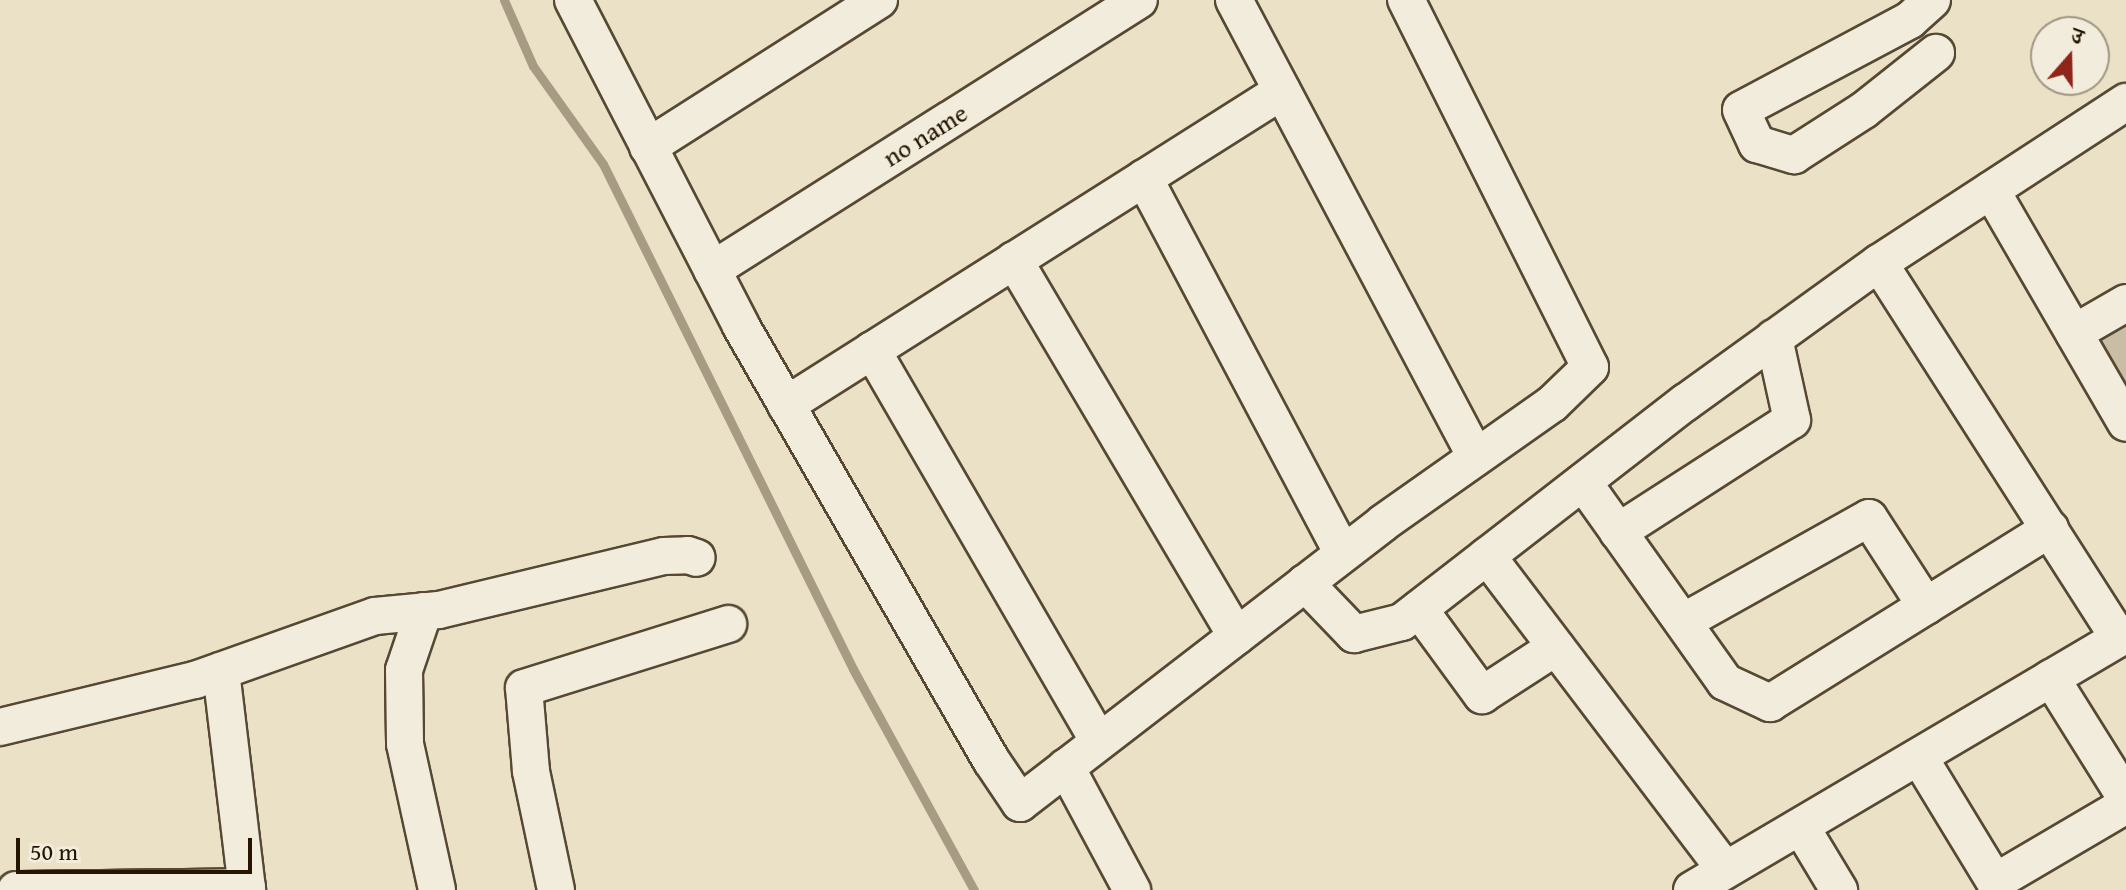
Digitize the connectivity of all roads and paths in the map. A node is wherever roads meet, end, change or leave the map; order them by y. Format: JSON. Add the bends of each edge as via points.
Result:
{"nodes":[{"id":1,"x":879,"y":0,"type":"edge"},
{"id":2,"x":1139,"y":0,"type":"edge"},
{"id":3,"x":1234,"y":0,"type":"edge"},
{"id":4,"x":1406,"y":0,"type":"edge"},
{"id":5,"x":1932,"y":0,"type":"edge"},
{"id":6,"x":577,"y":2,"type":"edge"},
{"id":7,"x":1936,"y":53,"type":"dead end"},
{"id":8,"x":1282,"y":91,"type":"junction"},
{"id":9,"x":2126,"y":102,"type":"edge"},
{"id":10,"x":648,"y":147,"type":"junction"},
{"id":11,"x":1144,"y":178,"type":"junction"},
{"id":12,"x":1991,"y":190,"type":"junction"},
{"id":13,"x":1014,"y":260,"type":"junction"},
{"id":14,"x":1879,"y":263,"type":"junction"},
{"id":15,"x":712,"y":270,"type":"junction"},
{"id":16,"x":2126,"y":303,"type":"edge"},
{"id":17,"x":2074,"y":333,"type":"junction"},
{"id":18,"x":1774,"y":338,"type":"junction"},
{"id":19,"x":872,"y":350,"type":"junction"},
{"id":20,"x":786,"y":405,"type":"junction"},
{"id":21,"x":2126,"y":423,"type":"edge"},
{"id":22,"x":1476,"y":457,"type":"junction"},
{"id":23,"x":1583,"y":482,"type":"junction"},
{"id":24,"x":2050,"y":529,"type":"junction"},
{"id":25,"x":1618,"y":532,"type":"junction"},
{"id":26,"x":1343,"y":554,"type":"junction"},
{"id":27,"x":1487,"y":556,"type":"junction"},
{"id":28,"x":697,"y":558,"type":"dead end"},
{"id":29,"x":1305,"y":583,"type":"junction"},
{"id":30,"x":1926,"y":606,"type":"junction"},
{"id":31,"x":1419,"y":609,"type":"junction"},
{"id":32,"x":424,"y":611,"type":"junction"},
{"id":33,"x":1683,"y":622,"type":"junction"},
{"id":34,"x":728,"y":624,"type":"dead end"},
{"id":35,"x":1236,"y":636,"type":"junction"},
{"id":36,"x":2122,"y":636,"type":"edge"},
{"id":37,"x":1556,"y":647,"type":"junction"},
{"id":38,"x":221,"y":671,"type":"junction"},
{"id":39,"x":2051,"y":678,"type":"junction"},
{"id":40,"x":0,"y":727,"type":"edge"},
{"id":41,"x":1099,"y":741,"type":"junction"},
{"id":42,"x":1919,"y":757,"type":"junction"},
{"id":43,"x":1066,"y":767,"type":"junction"},
{"id":44,"x":2126,"y":798,"type":"edge"},
{"id":45,"x":2126,"y":805,"type":"edge"},
{"id":46,"x":1801,"y":827,"type":"junction"},
{"id":47,"x":1725,"y":870,"type":"junction"},
{"id":48,"x":247,"y":889,"type":"edge"},
{"id":49,"x":16,"y":890,"type":"edge"},
{"id":50,"x":437,"y":890,"type":"edge"},
{"id":51,"x":556,"y":890,"type":"edge"},
{"id":52,"x":1132,"y":890,"type":"edge"},
{"id":53,"x":1692,"y":890,"type":"edge"},
{"id":54,"x":1839,"y":890,"type":"edge"}],
"edges":[{"from":1,"to":10,"type":"street"},
{"from":2,"to":15,"type":"street","name":"no name"},
{"from":3,"to":8,"type":"street"},
{"from":4,"to":22,"type":"street","via":[[1590,367],[1552,404]]},
{"from":5,"to":7,"type":"street","via":[[1910,20],[1741,110],[1757,144],[1794,155],[1864,110]]},
{"from":6,"to":10,"type":"street"},
{"from":8,"to":11,"type":"street"},
{"from":8,"to":22,"type":"street"},
{"from":9,"to":12,"type":"street"},
{"from":10,"to":15,"type":"street"},
{"from":11,"to":13,"type":"street"},
{"from":11,"to":26,"type":"street"},
{"from":12,"to":14,"type":"street"},
{"from":12,"to":17,"type":"street"},
{"from":13,"to":19,"type":"street"},
{"from":13,"to":35,"type":"street"},
{"from":14,"to":18,"type":"street"},
{"from":14,"to":24,"type":"street"},
{"from":15,"to":20,"type":"street"},
{"from":16,"to":17,"type":"street"},
{"from":17,"to":21,"type":"street"},
{"from":18,"to":23,"type":"street"},
{"from":18,"to":25,"type":"street","via":[[1792,420]]},
{"from":19,"to":20,"type":"street"},
{"from":19,"to":41,"type":"street"},
{"from":20,"to":43,"type":"street","via":[[1020,803]]},
{"from":22,"to":26,"type":"street"},
{"from":23,"to":25,"type":"street"},
{"from":23,"to":27,"type":"street"},
{"from":24,"to":30,"type":"street"},
{"from":24,"to":36,"type":"street"},
{"from":25,"to":33,"type":"street"},
{"from":26,"to":29,"type":"street"},
{"from":27,"to":31,"type":"street"},
{"from":27,"to":37,"type":"street"},
{"from":28,"to":32,"type":"street","via":[[664,556]]},
{"from":29,"to":31,"type":"street","via":[[1354,634],[1402,622]]},
{"from":29,"to":35,"type":"street"},
{"from":30,"to":33,"type":"street","via":[[1770,703],[1725,682]]},
{"from":30,"to":33,"type":"street","via":[[1869,518]]},
{"from":31,"to":37,"type":"street","via":[[1482,695]]},
{"from":32,"to":38,"type":"street","via":[[375,616]]},
{"from":32,"to":50,"type":"street","via":[[404,670],[405,744]]},
{"from":34,"to":51,"type":"street","via":[[524,688],[531,771]]},
{"from":35,"to":41,"type":"street"},
{"from":36,"to":39,"type":"street"},
{"from":37,"to":47,"type":"street"},
{"from":38,"to":40,"type":"street"},
{"from":38,"to":48,"type":"street"},
{"from":39,"to":42,"type":"street"},
{"from":39,"to":44,"type":"street"},
{"from":41,"to":43,"type":"street"},
{"from":42,"to":45,"type":"street","via":[[1995,882]]},
{"from":42,"to":46,"type":"street"},
{"from":43,"to":52,"type":"street"},
{"from":46,"to":47,"type":"street"},
{"from":46,"to":54,"type":"street"},
{"from":47,"to":53,"type":"street"},
{"from":48,"to":49,"type":"street"}]}
